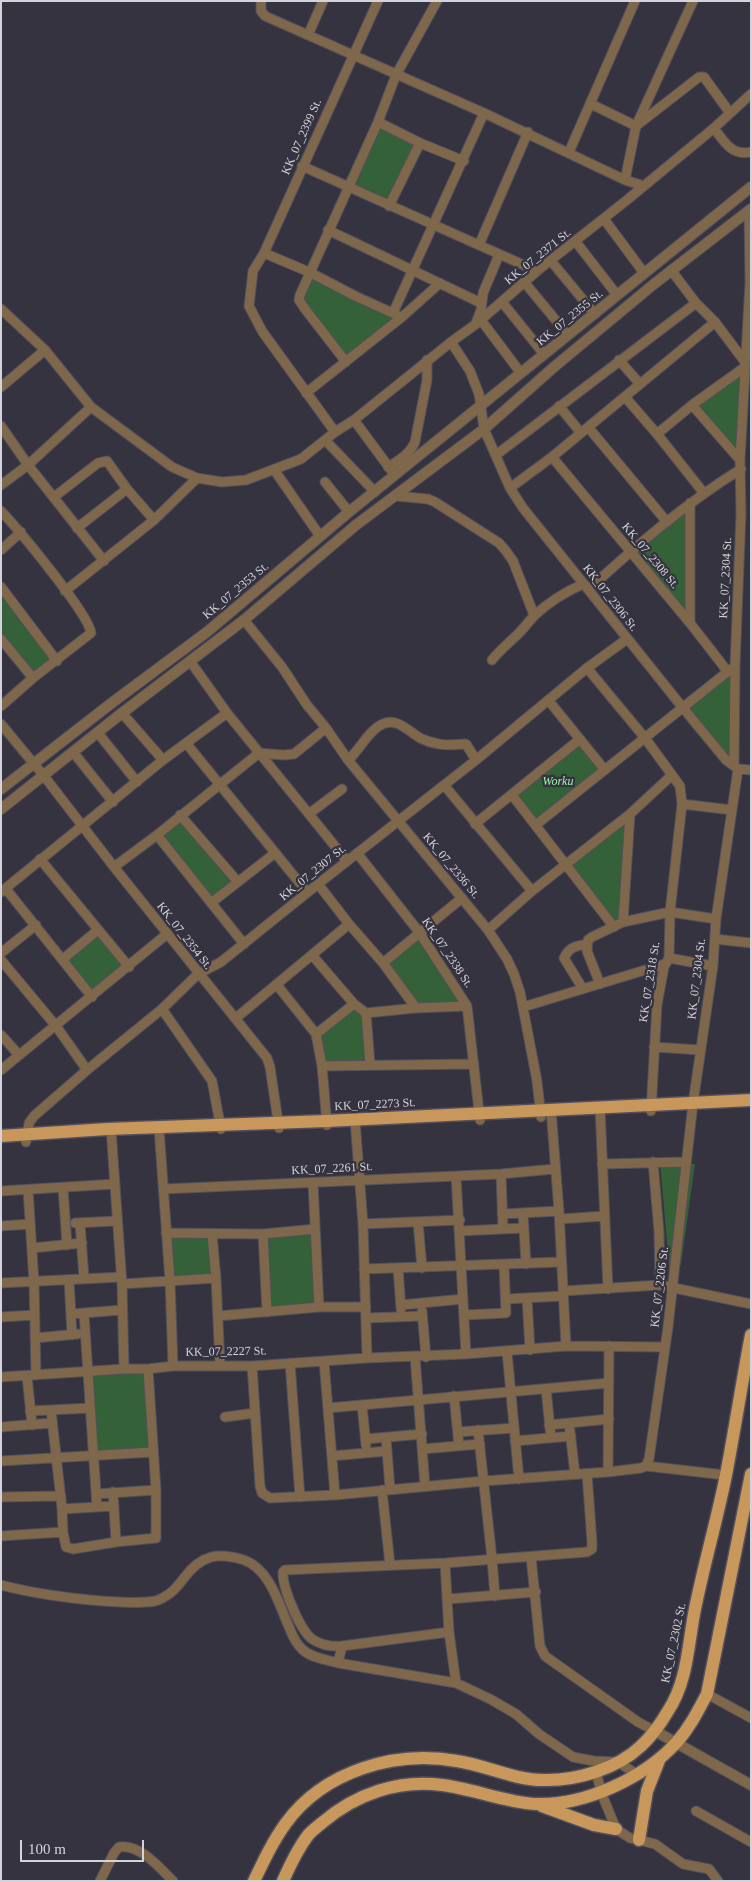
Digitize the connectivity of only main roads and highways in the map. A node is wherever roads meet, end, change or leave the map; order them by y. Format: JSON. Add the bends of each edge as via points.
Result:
{"nodes":[{"id":1,"x":751,"y":1100,"type":"edge"},
{"id":2,"x":693,"y":1107,"type":"junction"},
{"id":3,"x":751,"y":1109,"type":"edge"},
{"id":4,"x":1,"y":1136,"type":"edge"},
{"id":5,"x":26,"y":1138,"type":"junction"},
{"id":6,"x":1,"y":1143,"type":"edge"},
{"id":7,"x":751,"y":1335,"type":"edge"},
{"id":8,"x":751,"y":1474,"type":"edge"},
{"id":9,"x":660,"y":1757,"type":"junction"},
{"id":10,"x":537,"y":1804,"type":"junction"},
{"id":11,"x":616,"y":1830,"type":"road end"},
{"id":12,"x":639,"y":1840,"type":"road end"},
{"id":13,"x":254,"y":1881,"type":"edge"},
{"id":14,"x":283,"y":1881,"type":"edge"}],
"edges":[{"from":1,"to":2,"type":"main road","name":"KK_07_2273 St."},
{"from":2,"to":3,"type":"main road","name":"KK_07_2273 St."},
{"from":2,"to":5,"type":"main road","name":"KK_07_2273 St."},
{"from":4,"to":5,"type":"main road","name":"KK_07_2273 St."},
{"from":5,"to":6,"type":"main road","name":"KK_07_2273 St."},
{"from":7,"to":13,"type":"main road","name":"KK_07_2302 St.","via":[[726,1475],[682,1685],[655,1731],[641,1747],[596,1772],[570,1778],[542,1780],[456,1760],[418,1758],[364,1767],[325,1786],[306,1800],[270,1846]]},
{"from":8,"to":9,"type":"main road","via":[[707,1694],[692,1723]]},
{"from":9,"to":10,"type":"main road","via":[[638,1775],[601,1792],[567,1801]]},
{"from":9,"to":12,"type":"main road","via":[[647,1791]]},
{"from":10,"to":11,"type":"main road"},
{"from":10,"to":14,"type":"main road","via":[[442,1785],[410,1784],[383,1789],[333,1813],[309,1834]]}]}
